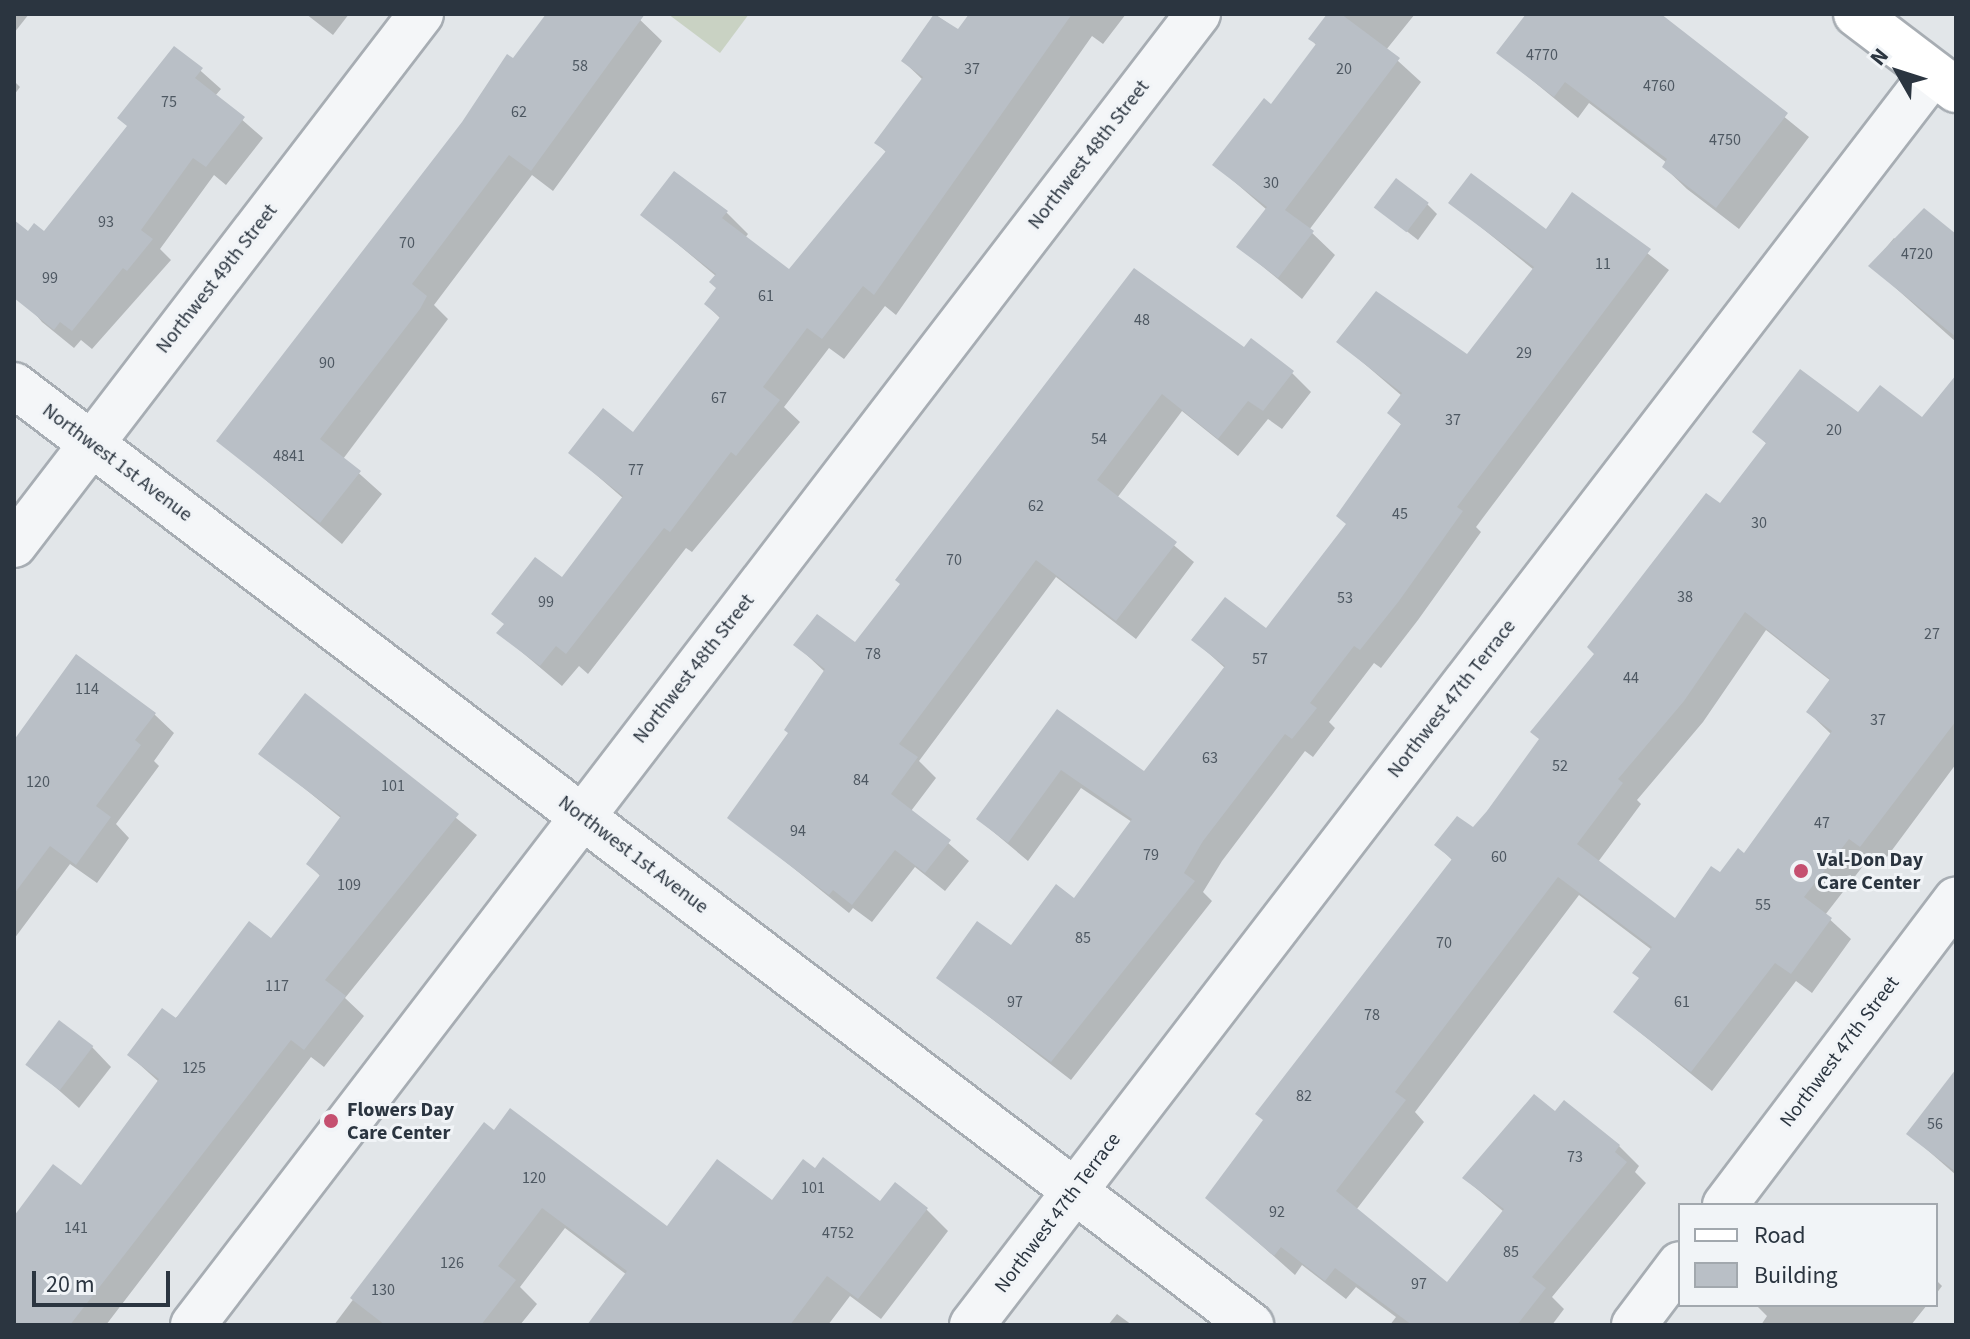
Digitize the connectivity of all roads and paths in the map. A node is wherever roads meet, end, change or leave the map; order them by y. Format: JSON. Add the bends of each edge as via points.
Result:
{"nodes":[{"id":1,"x":421,"y":14,"type":"edge"},
{"id":2,"x":1198,"y":14,"type":"edge"},
{"id":3,"x":1856,"y":14,"type":"edge"},
{"id":4,"x":1945,"y":82,"type":"edge"},
{"id":5,"x":14,"y":385,"type":"edge"},
{"id":6,"x":91,"y":444,"type":"junction"},
{"id":7,"x":14,"y":545,"type":"edge"},
{"id":8,"x":581,"y":816,"type":"junction"},
{"id":9,"x":1956,"y":900,"type":"edge"},
{"id":10,"x":1074,"y":1191,"type":"junction"},
{"id":11,"x":1727,"y":1203,"type":"edge"},
{"id":12,"x":1678,"y":1267,"type":"edge"},
{"id":13,"x":193,"y":1325,"type":"edge"},
{"id":14,"x":972,"y":1325,"type":"edge"},
{"id":15,"x":1251,"y":1325,"type":"edge"},
{"id":16,"x":1634,"y":1325,"type":"edge"}],
"edges":[{"from":1,"to":6,"type":"street","name":"Northwest 49th Street"},
{"from":2,"to":8,"type":"street","name":"Northwest 48th Street"},
{"from":3,"to":4,"type":"main road"},
{"from":4,"to":10,"type":"street","name":"Northwest 47th Terrace"},
{"from":5,"to":6,"type":"street","name":"Northwest 1st Avenue"},
{"from":6,"to":7,"type":"street","name":"Northwest 49th Street"},
{"from":6,"to":8,"type":"street","name":"Northwest 1st Avenue"},
{"from":8,"to":10,"type":"street","name":"Northwest 1st Avenue"},
{"from":8,"to":13,"type":"street","name":"Northwest 48th Street"},
{"from":9,"to":11,"type":"street","name":"Northwest 47th Street"},
{"from":10,"to":14,"type":"street","name":"Northwest 47th Terrace"},
{"from":10,"to":15,"type":"street","name":"Northwest 1st Avenue"},
{"from":12,"to":16,"type":"street"}]}
